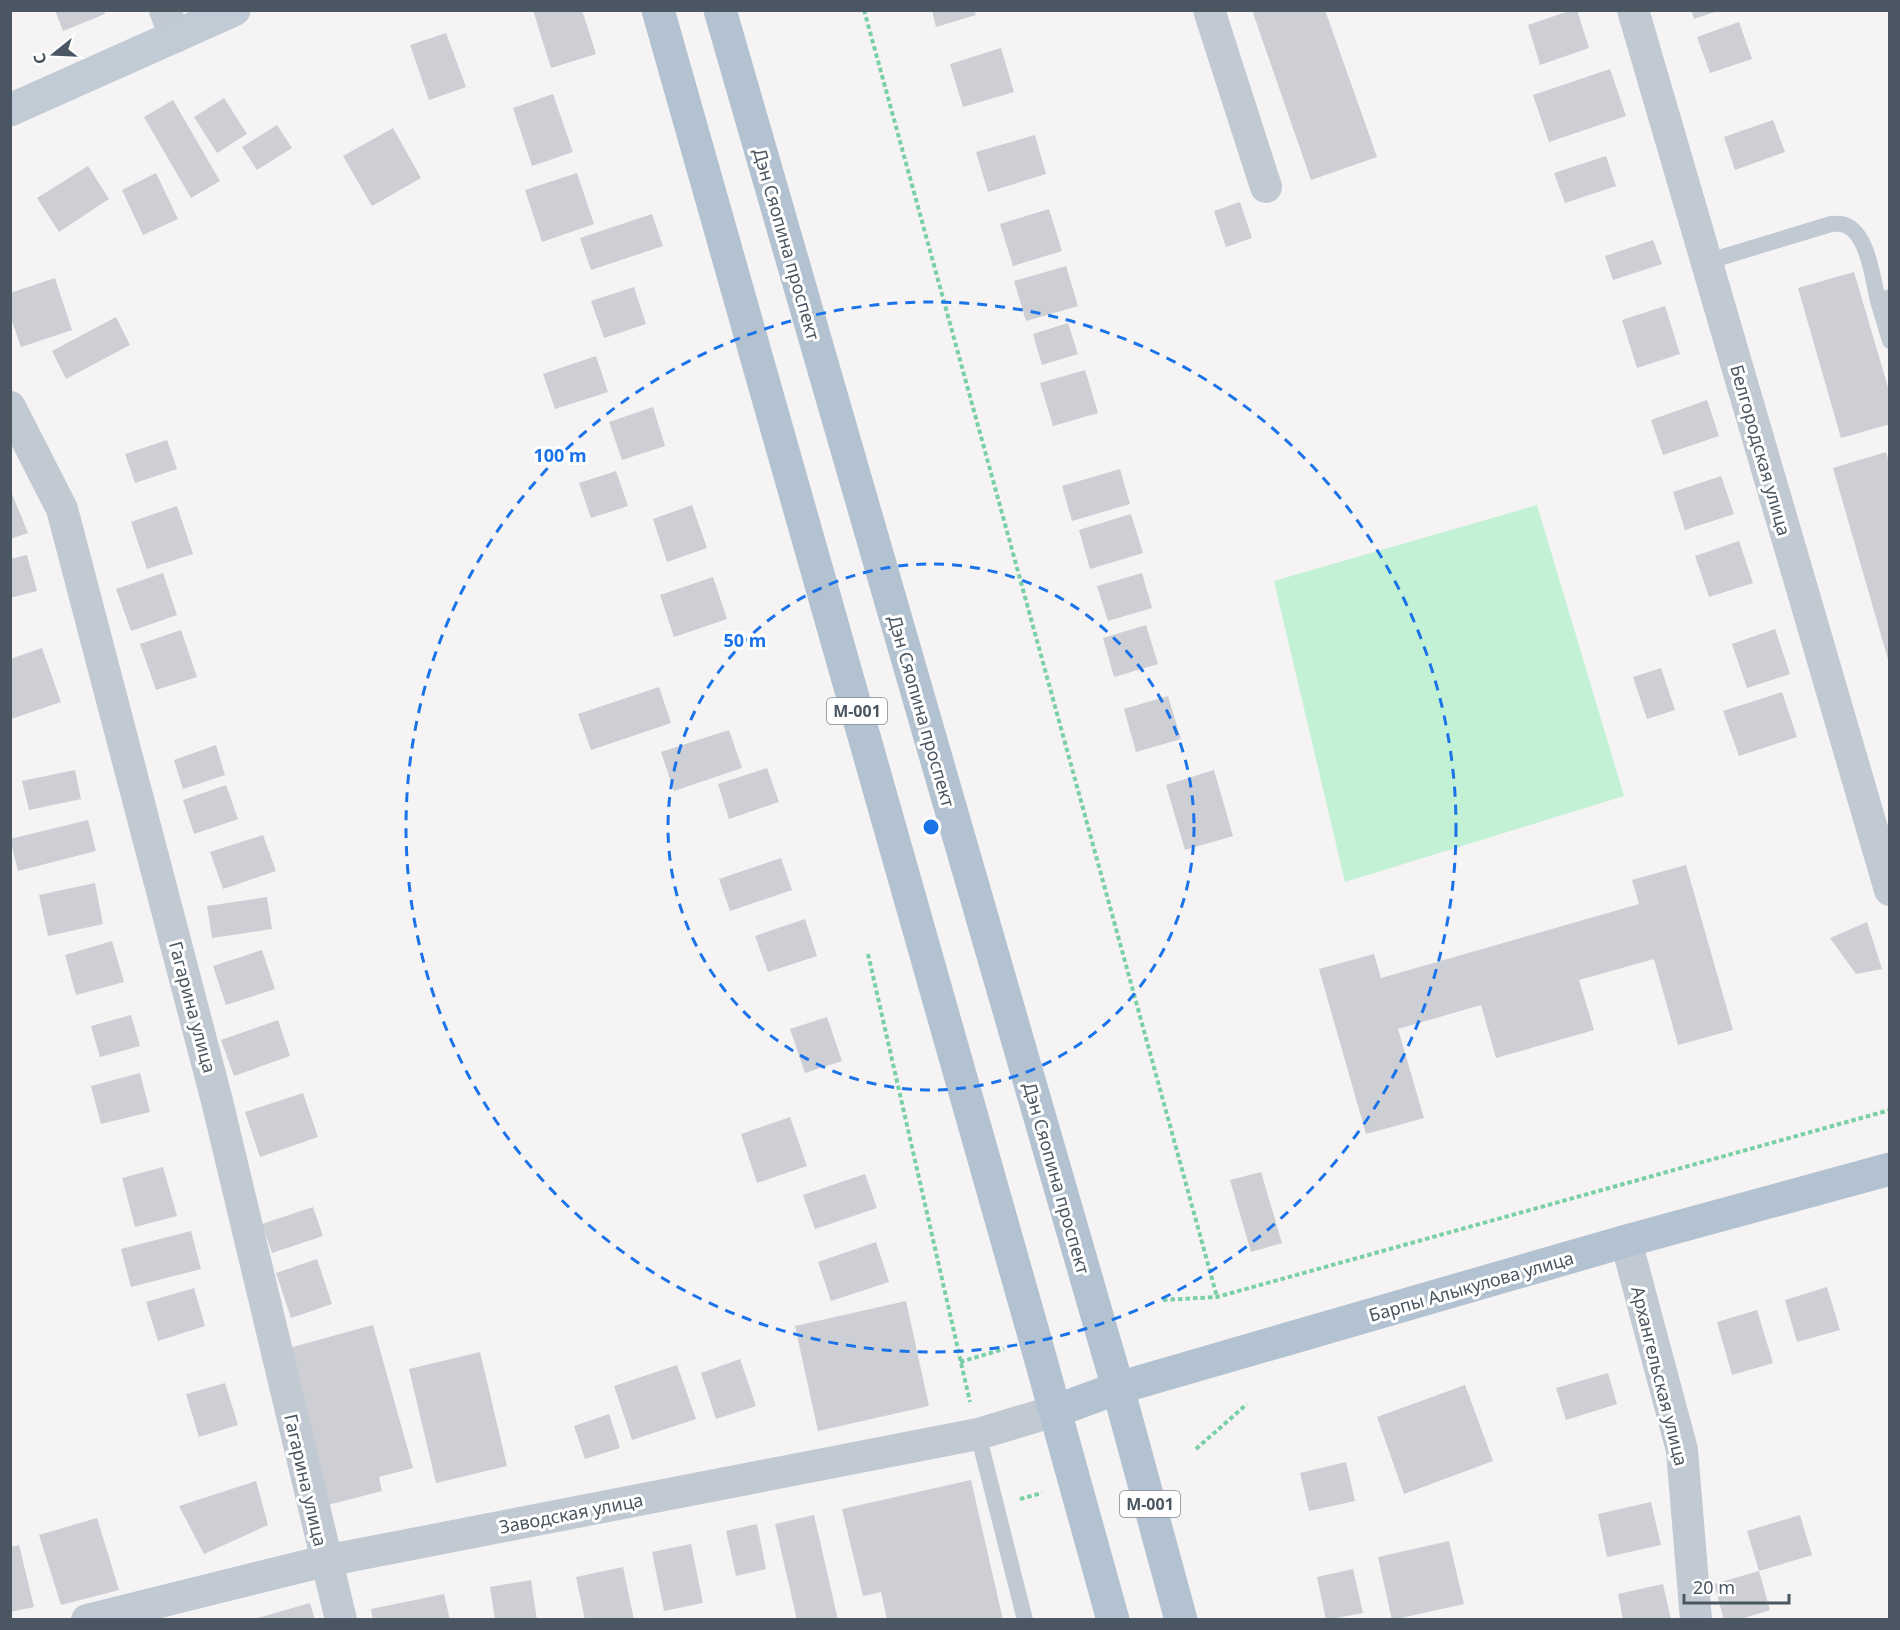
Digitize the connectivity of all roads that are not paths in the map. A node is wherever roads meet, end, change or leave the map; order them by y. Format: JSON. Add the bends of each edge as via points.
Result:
{"nodes":[{"id":1,"x":234,"y":10,"type":"edge"},
{"id":2,"x":658,"y":10,"type":"edge"},
{"id":3,"x":720,"y":10,"type":"edge"},
{"id":4,"x":1209,"y":10,"type":"edge"},
{"id":5,"x":1633,"y":10,"type":"edge"},
{"id":6,"x":170,"y":24,"type":"edge"},
{"id":7,"x":10,"y":110,"type":"edge"},
{"id":8,"x":1266,"y":188,"type":"dead end"},
{"id":9,"x":1706,"y":262,"type":"junction"},
{"id":10,"x":1884,"y":299,"type":"edge"},
{"id":11,"x":1890,"y":341,"type":"edge"},
{"id":12,"x":10,"y":407,"type":"edge"},
{"id":13,"x":1890,"y":890,"type":"edge"},
{"id":14,"x":1890,"y":1169,"type":"edge"},
{"id":15,"x":1626,"y":1241,"type":"junction"},
{"id":16,"x":1119,"y":1388,"type":"junction"},
{"id":17,"x":1055,"y":1412,"type":"junction"},
{"id":18,"x":978,"y":1434,"type":"junction"},
{"id":19,"x":325,"y":1561,"type":"junction"},
{"id":20,"x":87,"y":1620,"type":"edge"},
{"id":21,"x":341,"y":1620,"type":"edge"},
{"id":22,"x":1025,"y":1620,"type":"edge"},
{"id":23,"x":1113,"y":1620,"type":"edge"},
{"id":24,"x":1181,"y":1620,"type":"edge"},
{"id":25,"x":1696,"y":1620,"type":"edge"}],
"edges":[{"from":1,"to":6,"type":"street"},
{"from":2,"to":17,"type":"main road","number":"M-001"},
{"from":3,"to":16,"type":"main road","name":"Дэн Сяопина проспект","number":"M-001"},
{"from":4,"to":8,"type":"street"},
{"from":5,"to":9,"type":"street","name":"Белгородская улица"},
{"from":6,"to":7,"type":"street"},
{"from":9,"to":10,"type":"lane","via":[[1831,224],[1844,224],[1860,237]]},
{"from":9,"to":13,"type":"street","name":"Белгородская улица"},
{"from":10,"to":11,"type":"lane"},
{"from":12,"to":19,"type":"street","name":"Гагарина улица","via":[[62,509],[217,1101]]},
{"from":14,"to":15,"type":"main road","name":"Барпы Алыкулова улица"},
{"from":15,"to":16,"type":"main road","name":"Барпы Алыкулова улица"},
{"from":15,"to":25,"type":"street","name":"Архангельская улица","via":[[1682,1450]]},
{"from":16,"to":17,"type":"main road","name":"Барпы Алыкулова улица"},
{"from":16,"to":24,"type":"main road","name":"Дэн Сяопина проспект","number":"M-001"},
{"from":17,"to":18,"type":"street","name":"Заводская улица"},
{"from":17,"to":23,"type":"main road","number":"M-001"},
{"from":18,"to":19,"type":"street","name":"Заводская улица"},
{"from":18,"to":22,"type":"lane"},
{"from":19,"to":20,"type":"street","name":"Заводская улица"},
{"from":19,"to":21,"type":"street","name":"Гагарина улица"}]}
